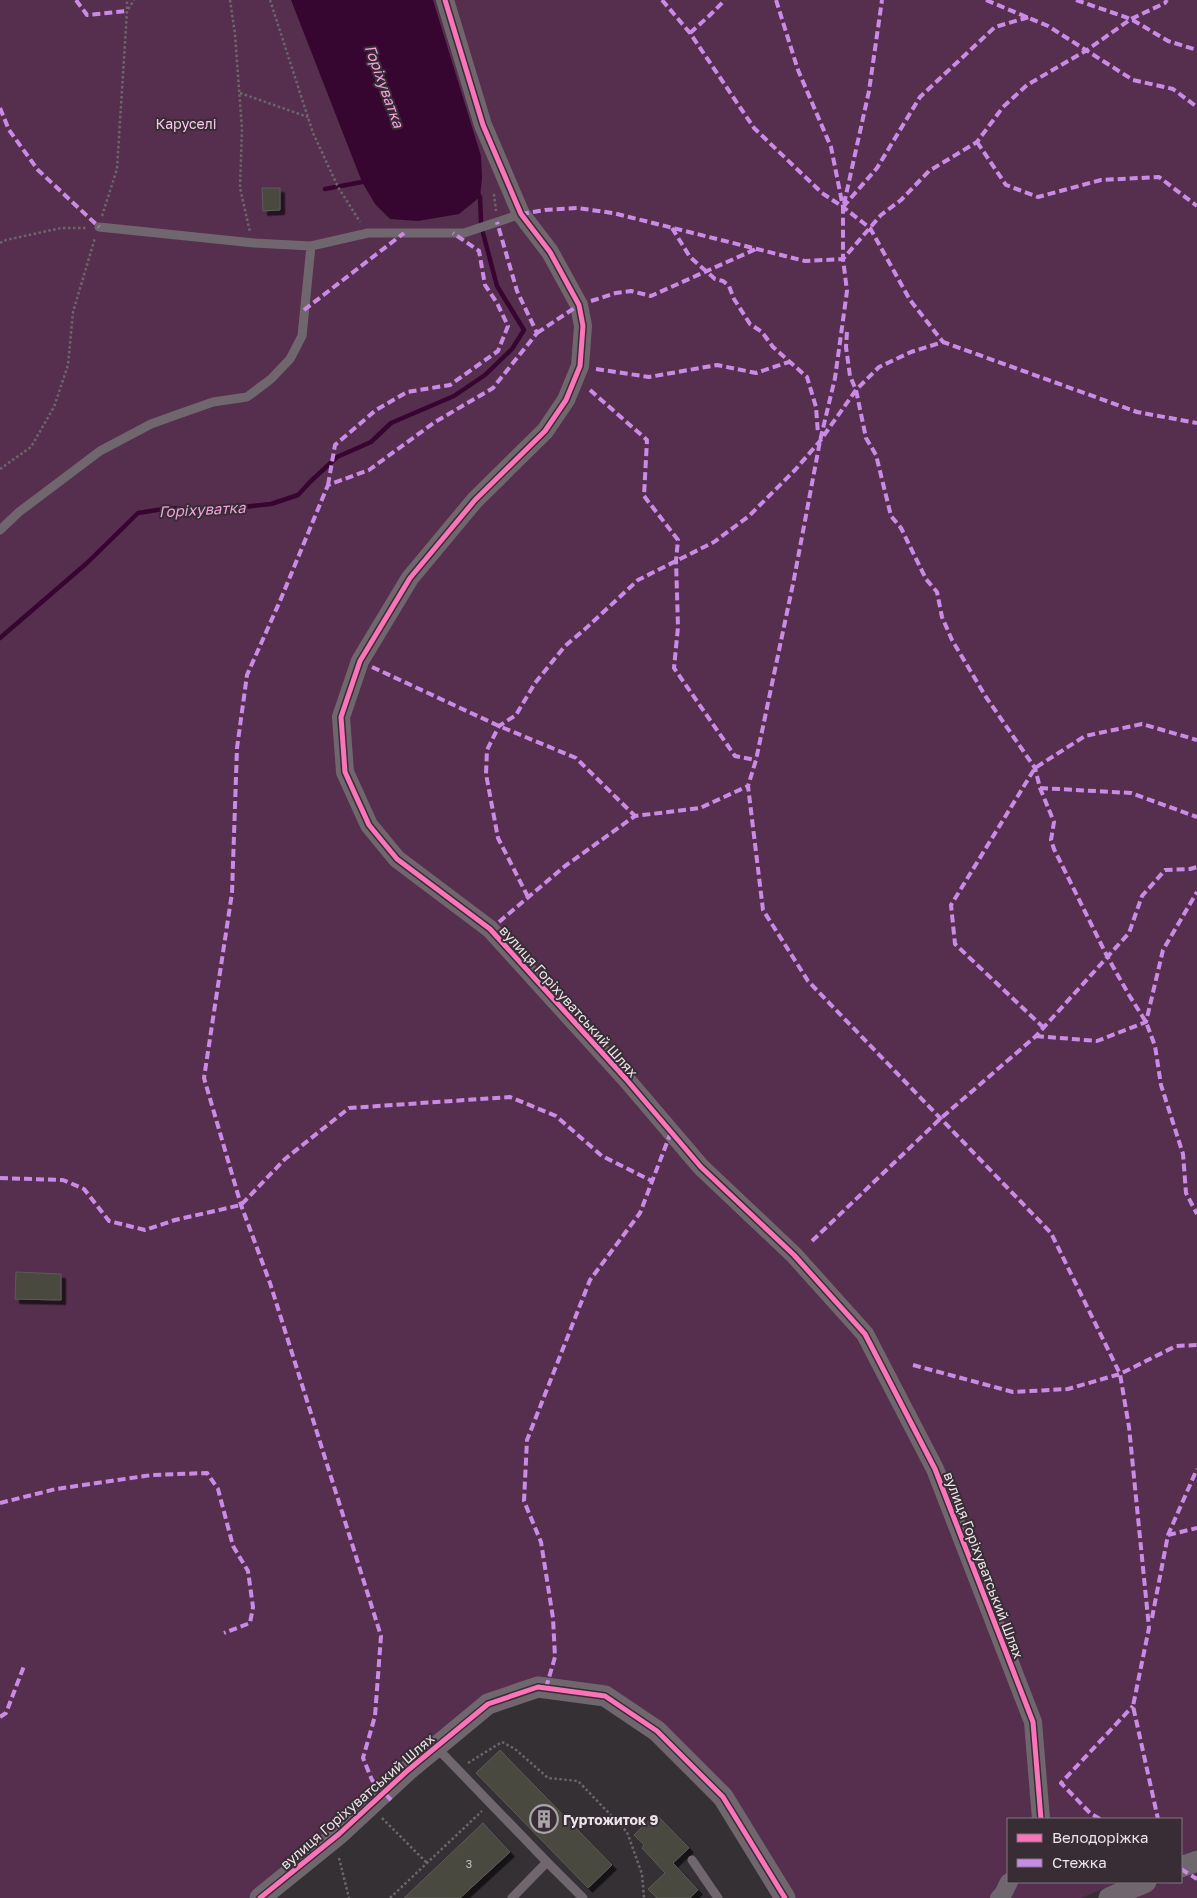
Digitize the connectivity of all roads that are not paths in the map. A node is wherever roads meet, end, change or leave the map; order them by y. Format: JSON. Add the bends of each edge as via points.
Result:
{"nodes":[{"id":1,"x":445,"y":0,"type":"edge"},
{"id":2,"x":521,"y":214,"type":"junction"},
{"id":3,"x":98,"y":227,"type":"road end"},
{"id":4,"x":311,"y":246,"type":"junction"},
{"id":5,"x":0,"y":530,"type":"edge"},
{"id":6,"x":436,"y":1747,"type":"junction"},
{"id":7,"x":1041,"y":1818,"type":"edge"},
{"id":8,"x":692,"y":1860,"type":"dead end"},
{"id":9,"x":1197,"y":1861,"type":"edge"},
{"id":10,"x":547,"y":1862,"type":"junction"},
{"id":11,"x":1182,"y":1867,"type":"edge"},
{"id":12,"x":1008,"y":1883,"type":"edge"},
{"id":13,"x":1144,"y":1883,"type":"edge"},
{"id":14,"x":260,"y":1898,"type":"edge"},
{"id":15,"x":512,"y":1898,"type":"edge"},
{"id":16,"x":583,"y":1898,"type":"edge"},
{"id":17,"x":718,"y":1898,"type":"edge"},
{"id":18,"x":785,"y":1898,"type":"edge"},
{"id":19,"x":999,"y":1898,"type":"edge"},
{"id":20,"x":1109,"y":1898,"type":"edge"}],
"edges":[{"from":1,"to":2,"type":"street","name":"вулиця Горіхуватський Шлях","via":[[483,125]]},
{"from":2,"to":4,"type":"lane","via":[[464,233],[368,233]]},
{"from":2,"to":7,"type":"street","name":"вулиця Горіхуватський Шлях","via":[[550,252],[579,306],[583,326],[580,366],[566,400],[544,431],[476,500],[410,578],[360,660],[341,717],[345,772],[370,824],[397,859],[490,930],[701,1167],[794,1255],[865,1334],[935,1469],[1033,1722]]},
{"from":3,"to":4,"type":"lane"},
{"from":4,"to":5,"type":"lane","via":[[302,336],[290,360],[271,379],[246,397],[213,402],[151,424],[100,451]]},
{"from":6,"to":10,"type":"lane"},
{"from":6,"to":14,"type":"street","name":"вулиця Горіхуватський Шлях","via":[[339,1834]]},
{"from":6,"to":18,"type":"street","name":"вулиця Горіхуватський Шлях","via":[[488,1704],[538,1687],[605,1696],[657,1730],[724,1797]]},
{"from":8,"to":17,"type":"lane"},
{"from":9,"to":11,"type":"street"},
{"from":10,"to":15,"type":"lane"},
{"from":10,"to":16,"type":"lane"},
{"from":12,"to":19,"type":"street"},
{"from":13,"to":20,"type":"street"}]}
